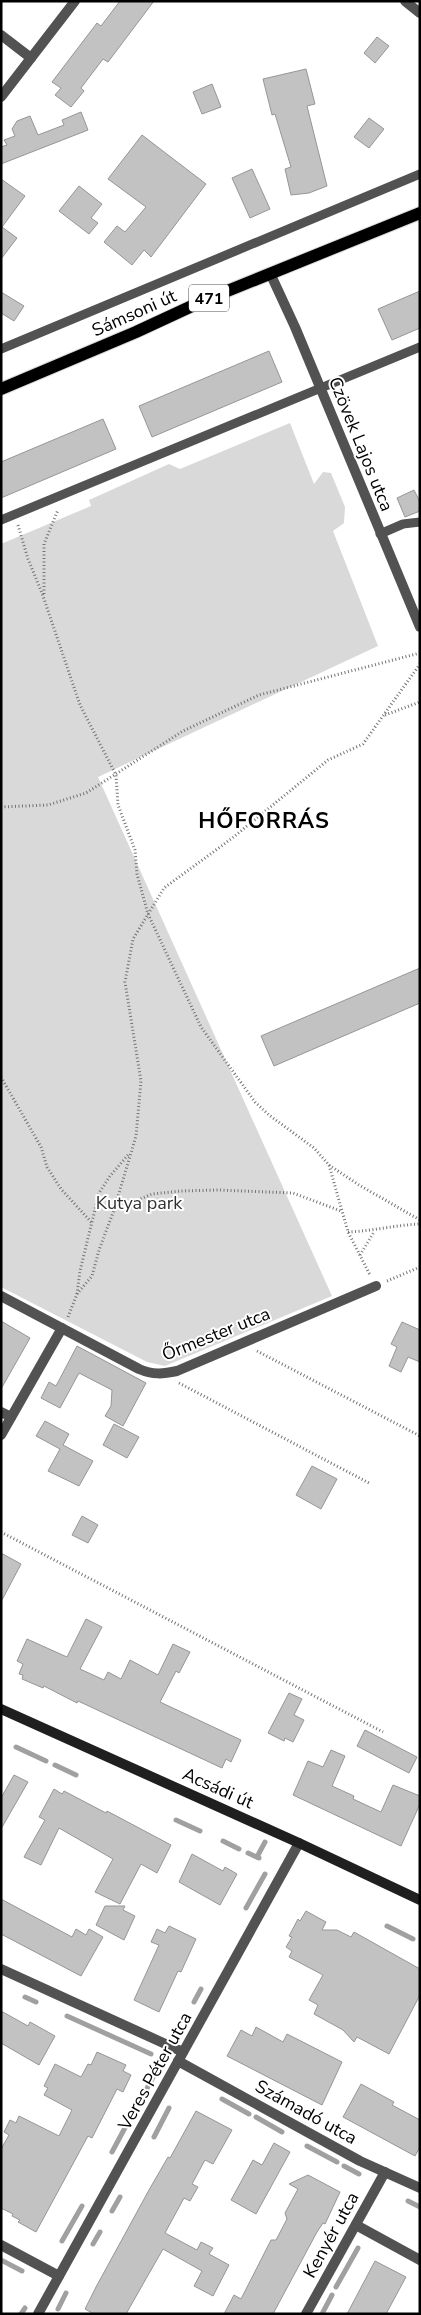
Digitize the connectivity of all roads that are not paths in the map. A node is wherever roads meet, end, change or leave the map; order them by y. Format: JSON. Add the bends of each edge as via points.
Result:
{"nodes":[{"id":1,"x":75,"y":1,"type":"edge"},
{"id":2,"x":405,"y":1,"type":"edge"},
{"id":3,"x":420,"y":14,"type":"edge"},
{"id":4,"x":1,"y":35,"type":"edge"},
{"id":5,"x":31,"y":58,"type":"junction"},
{"id":6,"x":1,"y":97,"type":"edge"},
{"id":7,"x":420,"y":174,"type":"edge"},
{"id":8,"x":420,"y":213,"type":"edge"},
{"id":9,"x":270,"y":273,"type":"junction"},
{"id":10,"x":420,"y":347,"type":"edge"},
{"id":11,"x":1,"y":349,"type":"edge"},
{"id":12,"x":321,"y":388,"type":"junction"},
{"id":13,"x":1,"y":389,"type":"edge"},
{"id":14,"x":1,"y":520,"type":"edge"},
{"id":15,"x":420,"y":522,"type":"edge"},
{"id":16,"x":380,"y":534,"type":"junction"},
{"id":17,"x":420,"y":627,"type":"edge"},
{"id":18,"x":376,"y":1286,"type":"road end"},
{"id":19,"x":1,"y":1296,"type":"edge"},
{"id":20,"x":62,"y":1328,"type":"junction"},
{"id":21,"x":1,"y":1412,"type":"edge"},
{"id":22,"x":11,"y":1417,"type":"junction"},
{"id":23,"x":1,"y":1435,"type":"edge"},
{"id":24,"x":1,"y":1709,"type":"edge"},
{"id":25,"x":299,"y":1843,"type":"junction"},
{"id":26,"x":420,"y":1900,"type":"edge"},
{"id":27,"x":1,"y":1969,"type":"edge"},
{"id":28,"x":181,"y":2057,"type":"junction"},
{"id":29,"x":385,"y":2172,"type":"junction"},
{"id":30,"x":420,"y":2188,"type":"edge"},
{"id":31,"x":356,"y":2225,"type":"junction"},
{"id":32,"x":1,"y":2245,"type":"edge"},
{"id":33,"x":420,"y":2260,"type":"edge"},
{"id":34,"x":59,"y":2276,"type":"junction"},
{"id":35,"x":38,"y":2314,"type":"edge"},
{"id":36,"x":306,"y":2314,"type":"edge"}],
"edges":[{"from":1,"to":5,"type":"street"},
{"from":2,"to":3,"type":"street"},
{"from":4,"to":5,"type":"street"},
{"from":5,"to":6,"type":"street"},
{"from":7,"to":11,"type":"lane"},
{"from":8,"to":9,"type":"main road","name":"Sámsoni út","number":"471"},
{"from":9,"to":12,"type":"street","name":"Czövek Lajos utca"},
{"from":9,"to":13,"type":"main road","name":"Sámsoni út","number":"471"},
{"from":10,"to":12,"type":"lane"},
{"from":12,"to":14,"type":"lane"},
{"from":12,"to":16,"type":"street","name":"Czövek Lajos utca"},
{"from":15,"to":16,"type":"lane","via":[[403,524]]},
{"from":16,"to":17,"type":"street","name":"Czövek Lajos utca"},
{"from":18,"to":20,"type":"street","name":"Őrmester utca","via":[[177,1371],[161,1374],[146,1372]]},
{"from":19,"to":20,"type":"street","name":"Őrmester utca"},
{"from":20,"to":22,"type":"street"},
{"from":21,"to":22,"type":"street"},
{"from":22,"to":23,"type":"street"},
{"from":24,"to":25,"type":"main road","name":"Acsádi út"},
{"from":25,"to":26,"type":"main road","name":"Acsádi út"},
{"from":25,"to":28,"type":"street","name":"Veres Péter utca"},
{"from":27,"to":28,"type":"street","name":"Számadó utca"},
{"from":28,"to":29,"type":"street","name":"Számadó utca"},
{"from":28,"to":34,"type":"street","name":"Veres Péter utca"},
{"from":29,"to":30,"type":"street","name":"Számadó utca"},
{"from":29,"to":31,"type":"street","name":"Kenyér utca"},
{"from":31,"to":33,"type":"street"},
{"from":31,"to":36,"type":"street","name":"Kenyér utca"},
{"from":32,"to":34,"type":"street"},
{"from":34,"to":35,"type":"street","name":"Veres Péter utca"}]}
